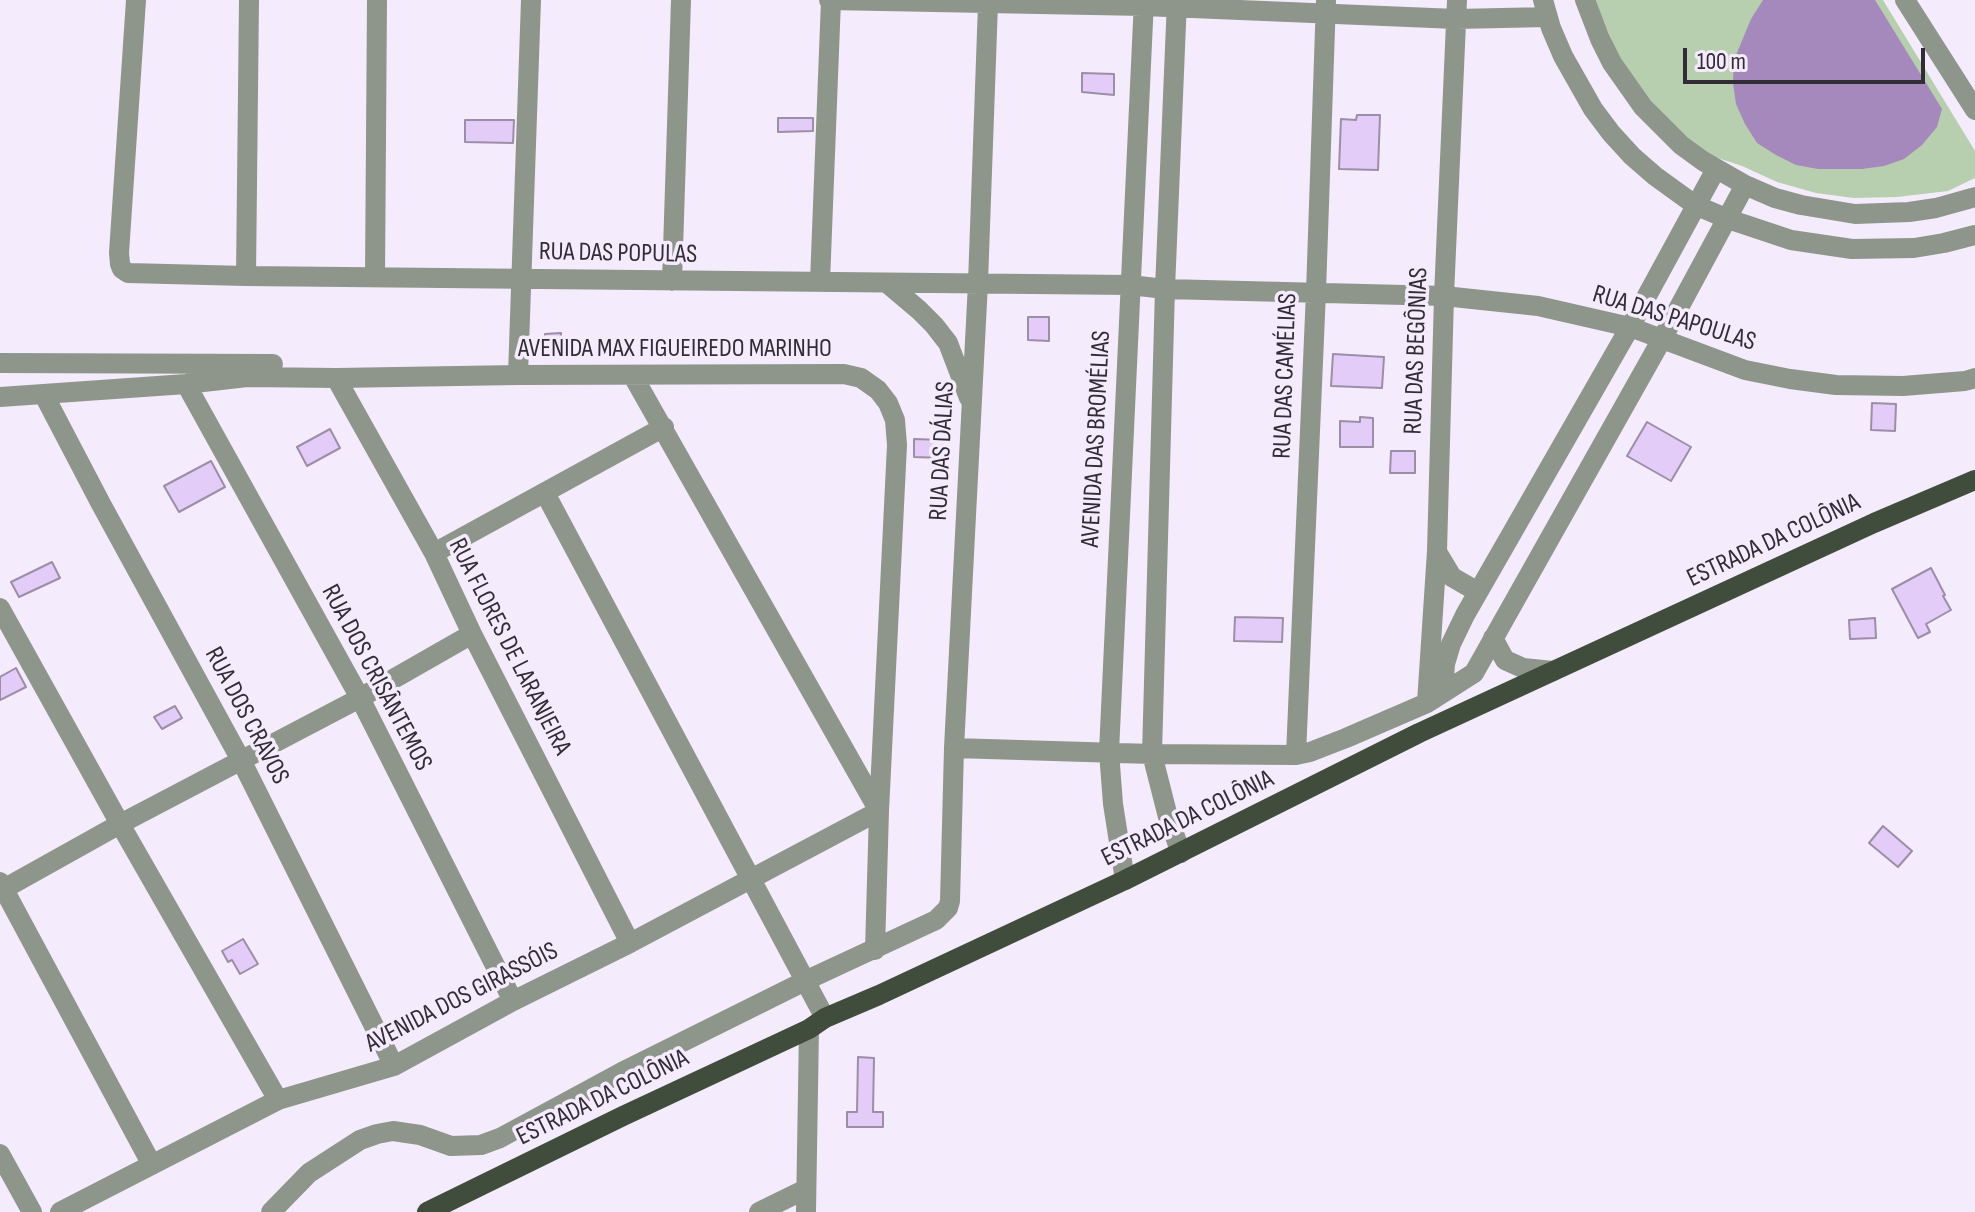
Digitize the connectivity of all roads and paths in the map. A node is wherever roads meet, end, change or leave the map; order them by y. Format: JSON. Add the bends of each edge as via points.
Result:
{"nodes":[{"id":1,"x":136,"y":0,"type":"edge"},
{"id":2,"x":249,"y":0,"type":"edge"},
{"id":3,"x":377,"y":0,"type":"edge"},
{"id":4,"x":531,"y":0,"type":"edge"},
{"id":5,"x":681,"y":0,"type":"edge"},
{"id":6,"x":830,"y":0,"type":"edge"},
{"id":7,"x":1585,"y":0,"type":"edge"},
{"id":8,"x":1905,"y":0,"type":"edge"},
{"id":9,"x":1144,"y":3,"type":"edge"},
{"id":10,"x":988,"y":4,"type":"junction"},
{"id":11,"x":1176,"y":4,"type":"edge"},
{"id":12,"x":1325,"y":7,"type":"edge"},
{"id":13,"x":1546,"y":8,"type":"edge"},
{"id":14,"x":1457,"y":9,"type":"edge"},
{"id":15,"x":1975,"y":110,"type":"edge"},
{"id":16,"x":1716,"y":169,"type":"junction"},
{"id":17,"x":1745,"y":185,"type":"junction"},
{"id":18,"x":1975,"y":197,"type":"edge"},
{"id":19,"x":1695,"y":205,"type":"junction"},
{"id":20,"x":1728,"y":219,"type":"junction"},
{"id":21,"x":1975,"y":235,"type":"edge"},
{"id":22,"x":246,"y":276,"type":"junction"},
{"id":23,"x":375,"y":277,"type":"junction"},
{"id":24,"x":520,"y":279,"type":"junction"},
{"id":25,"x":672,"y":281,"type":"junction"},
{"id":26,"x":820,"y":282,"type":"junction"},
{"id":27,"x":887,"y":283,"type":"junction"},
{"id":28,"x":978,"y":283,"type":"junction"},
{"id":29,"x":1130,"y":285,"type":"junction"},
{"id":30,"x":1165,"y":289,"type":"junction"},
{"id":31,"x":1316,"y":292,"type":"junction"},
{"id":32,"x":1444,"y":296,"type":"junction"},
{"id":33,"x":1630,"y":327,"type":"junction"},
{"id":34,"x":1662,"y":339,"type":"junction"},
{"id":35,"x":0,"y":363,"type":"edge"},
{"id":36,"x":517,"y":372,"type":"junction"},
{"id":37,"x":633,"y":376,"type":"junction"},
{"id":38,"x":336,"y":378,"type":"junction"},
{"id":39,"x":1975,"y":378,"type":"edge"},
{"id":40,"x":186,"y":384,"type":"junction"},
{"id":41,"x":44,"y":395,"type":"junction"},
{"id":42,"x":0,"y":397,"type":"edge"},
{"id":43,"x":972,"y":404,"type":"junction"},
{"id":44,"x":664,"y":427,"type":"junction"},
{"id":45,"x":1975,"y":480,"type":"edge"},
{"id":46,"x":545,"y":493,"type":"junction"},
{"id":47,"x":1437,"y":551,"type":"junction"},
{"id":48,"x":434,"y":553,"type":"junction"},
{"id":49,"x":1478,"y":592,"type":"junction"},
{"id":50,"x":0,"y":608,"type":"edge"},
{"id":51,"x":472,"y":634,"type":"junction"},
{"id":52,"x":1493,"y":638,"type":"junction"},
{"id":53,"x":1553,"y":671,"type":"junction"},
{"id":54,"x":360,"y":698,"type":"junction"},
{"id":55,"x":1435,"y":698,"type":"junction"},
{"id":56,"x":954,"y":748,"type":"junction"},
{"id":57,"x":1109,"y":752,"type":"junction"},
{"id":58,"x":1152,"y":754,"type":"junction"},
{"id":59,"x":1296,"y":755,"type":"junction"},
{"id":60,"x":242,"y":762,"type":"junction"},
{"id":61,"x":879,"y":811,"type":"junction"},
{"id":62,"x":120,"y":824,"type":"junction"},
{"id":63,"x":1181,"y":853,"type":"junction"},
{"id":64,"x":751,"y":880,"type":"junction"},
{"id":65,"x":1125,"y":880,"type":"junction"},
{"id":66,"x":1,"y":887,"type":"edge"},
{"id":67,"x":630,"y":943,"type":"junction"},
{"id":68,"x":875,"y":950,"type":"junction"},
{"id":69,"x":807,"y":980,"type":"junction"},
{"id":70,"x":513,"y":1001,"type":"junction"},
{"id":71,"x":817,"y":1023,"type":"junction"},
{"id":72,"x":394,"y":1066,"type":"junction"},
{"id":73,"x":278,"y":1100,"type":"junction"},
{"id":74,"x":0,"y":1154,"type":"edge"},
{"id":75,"x":152,"y":1165,"type":"junction"},
{"id":76,"x":806,"y":1189,"type":"junction"},
{"id":77,"x":32,"y":1212,"type":"edge"},
{"id":78,"x":60,"y":1212,"type":"edge"},
{"id":79,"x":271,"y":1212,"type":"edge"},
{"id":80,"x":427,"y":1212,"type":"edge"},
{"id":81,"x":759,"y":1212,"type":"edge"},
{"id":82,"x":806,"y":1212,"type":"edge"}],
"edges":[{"from":1,"to":22,"type":"street","name":"RUA DAS POPULAS","via":[[120,264],[136,274]]},
{"from":2,"to":22,"type":"street"},
{"from":3,"to":23,"type":"street"},
{"from":4,"to":24,"type":"street"},
{"from":5,"to":25,"type":"street"},
{"from":6,"to":10,"type":"street"},
{"from":6,"to":26,"type":"street"},
{"from":7,"to":16,"type":"street","via":[[1627,86],[1661,127]]},
{"from":8,"to":15,"type":"street"},
{"from":9,"to":10,"type":"street"},
{"from":9,"to":11,"type":"street"},
{"from":9,"to":29,"type":"street","name":"AVENIDA DAS BROMÉLIAS"},
{"from":10,"to":28,"type":"street","name":"RUA DAS DÁLIAS"},
{"from":11,"to":12,"type":"street"},
{"from":11,"to":30,"type":"street"},
{"from":12,"to":14,"type":"street"},
{"from":12,"to":31,"type":"street","name":"RUA DAS CAMÉLIAS"},
{"from":13,"to":14,"type":"street"},
{"from":13,"to":19,"type":"street","via":[[1576,83],[1611,133],[1655,176]]},
{"from":14,"to":32,"type":"street","name":"RUA DAS BEGÔNIAS"},
{"from":16,"to":17,"type":"street"},
{"from":16,"to":19,"type":"street"},
{"from":17,"to":18,"type":"street","via":[[1801,205],[1855,214],[1909,212]]},
{"from":17,"to":20,"type":"street"},
{"from":19,"to":20,"type":"street"},
{"from":19,"to":33,"type":"street"},
{"from":20,"to":21,"type":"street","via":[[1791,240],[1852,249],[1914,248]]},
{"from":20,"to":34,"type":"street"},
{"from":22,"to":23,"type":"street","name":"RUA DAS POPULAS"},
{"from":23,"to":24,"type":"street","name":"RUA DAS POPULAS"},
{"from":24,"to":25,"type":"street","name":"RUA DAS POPULAS"},
{"from":24,"to":36,"type":"street"},
{"from":25,"to":26,"type":"street","name":"RUA DAS POPULAS"},
{"from":26,"to":27,"type":"street","name":"RUA DAS POPULAS"},
{"from":27,"to":28,"type":"street","name":"RUA DAS POPULAS"},
{"from":27,"to":43,"type":"street","via":[[948,343]]},
{"from":28,"to":29,"type":"street","name":"RUA DAS POPULAS"},
{"from":28,"to":43,"type":"street","name":"RUA DAS DÁLIAS"},
{"from":29,"to":30,"type":"street","name":"RUA DAS POPULAS"},
{"from":29,"to":57,"type":"street","name":"AVENIDA DAS BROMÉLIAS"},
{"from":30,"to":31,"type":"street","name":"RUA DAS PAPOULAS"},
{"from":30,"to":58,"type":"street"},
{"from":31,"to":32,"type":"street","name":"RUA DAS PAPOULAS"},
{"from":31,"to":59,"type":"street","name":"RUA DAS CAMÉLIAS"},
{"from":32,"to":33,"type":"street","name":"RUA DAS PAPOULAS","via":[[1538,306]]},
{"from":32,"to":47,"type":"street","name":"RUA DAS BEGÔNIAS"},
{"from":33,"to":34,"type":"street","name":"RUA DAS PAPOULAS"},
{"from":33,"to":49,"type":"street"},
{"from":34,"to":39,"type":"street","name":"RUA DAS PAPOULAS","via":[[1745,370],[1836,385],[1903,386]]},
{"from":34,"to":52,"type":"street"},
{"from":35,"to":36,"type":"street"},
{"from":36,"to":37,"type":"street","name":"AVENIDA MAX FIGUEIREDO MARINHO"},
{"from":36,"to":38,"type":"street","name":"AVENIDA MAX FIGUEIREDO MARINHO"},
{"from":37,"to":44,"type":"street"},
{"from":37,"to":61,"type":"street","name":"AVENIDA MAX FIGUEIREDO MARINHO","via":[[844,374],[861,378],[888,403],[897,445]]},
{"from":38,"to":40,"type":"street","name":"AVENIDA MAX FIGUEIREDO MARINHO","via":[[247,377]]},
{"from":38,"to":48,"type":"street","name":"RUA FLORES DE LARANJEIRA"},
{"from":40,"to":41,"type":"street","name":"AVENIDA MAX FIGUEIREDO MARINHO"},
{"from":40,"to":54,"type":"street","name":"RUA DOS CRISÂNTEMOS"},
{"from":41,"to":42,"type":"street","name":"AVENIDA MAX FIGUEIREDO MARINHO"},
{"from":41,"to":60,"type":"street","name":"RUA DOS CRAVOS"},
{"from":43,"to":56,"type":"street","name":"RUA DAS DÁLIAS"},
{"from":44,"to":46,"type":"street"},
{"from":44,"to":61,"type":"street"},
{"from":45,"to":53,"type":"main road","name":"ESTRADA DA COLÔNIA"},
{"from":46,"to":48,"type":"street"},
{"from":46,"to":64,"type":"street"},
{"from":47,"to":49,"type":"street","via":[[1452,577]]},
{"from":47,"to":55,"type":"street","name":"RUA DAS BEGÔNIAS"},
{"from":48,"to":51,"type":"street","name":"RUA FLORES DE LARANJEIRA"},
{"from":49,"to":55,"type":"street","via":[[1451,644]]},
{"from":50,"to":62,"type":"street"},
{"from":51,"to":54,"type":"street"},
{"from":51,"to":67,"type":"street","name":"RUA FLORES DE LARANJEIRA"},
{"from":52,"to":53,"type":"street","via":[[1505,660]]},
{"from":52,"to":55,"type":"street","via":[[1474,673]]},
{"from":53,"to":63,"type":"main road","name":"ESTRADA DA COLÔNIA"},
{"from":54,"to":60,"type":"street"},
{"from":54,"to":70,"type":"street","name":"RUA DOS CRISÂNTEMOS"},
{"from":55,"to":59,"type":"street"},
{"from":56,"to":57,"type":"street"},
{"from":56,"to":68,"type":"street","name":"RUA DAS DÁLIAS","via":[[948,908],[936,920]]},
{"from":57,"to":58,"type":"street"},
{"from":57,"to":65,"type":"street","name":"AVENIDA DAS BROMÉLIAS"},
{"from":58,"to":59,"type":"street"},
{"from":58,"to":63,"type":"street"},
{"from":60,"to":62,"type":"street"},
{"from":60,"to":72,"type":"street","name":"RUA DOS CRAVOS"},
{"from":61,"to":64,"type":"street","name":"AVENIDA DOS GIRASSÓIS"},
{"from":61,"to":68,"type":"street","name":"AVENIDA MAX FIGUEIREDO MARINHO"},
{"from":62,"to":66,"type":"street"},
{"from":62,"to":73,"type":"street"},
{"from":63,"to":65,"type":"main road","name":"ESTRADA DA COLÔNIA"},
{"from":64,"to":67,"type":"street","name":"AVENIDA DOS GIRASSÓIS"},
{"from":64,"to":69,"type":"street"},
{"from":65,"to":71,"type":"main road","name":"ESTRADA DA COLÔNIA"},
{"from":66,"to":75,"type":"street"},
{"from":67,"to":70,"type":"street","name":"AVENIDA DOS GIRASSÓIS"},
{"from":68,"to":69,"type":"street"},
{"from":69,"to":71,"type":"street"},
{"from":69,"to":79,"type":"street","via":[[481,1145],[451,1146],[393,1131],[360,1140],[309,1173]]},
{"from":70,"to":72,"type":"street","name":"AVENIDA DOS GIRASSÓIS"},
{"from":71,"to":76,"type":"street"},
{"from":71,"to":80,"type":"main road","name":"ESTRADA DA COLÔNIA"},
{"from":72,"to":73,"type":"street","name":"AVENIDA DOS GIRASSÓIS"},
{"from":73,"to":75,"type":"street","name":"AVENIDA DOS GIRASSÓIS"},
{"from":74,"to":77,"type":"street"},
{"from":75,"to":78,"type":"street","name":"AVENIDA DOS GIRASSÓIS"},
{"from":76,"to":81,"type":"street"},
{"from":76,"to":82,"type":"street"}]}
